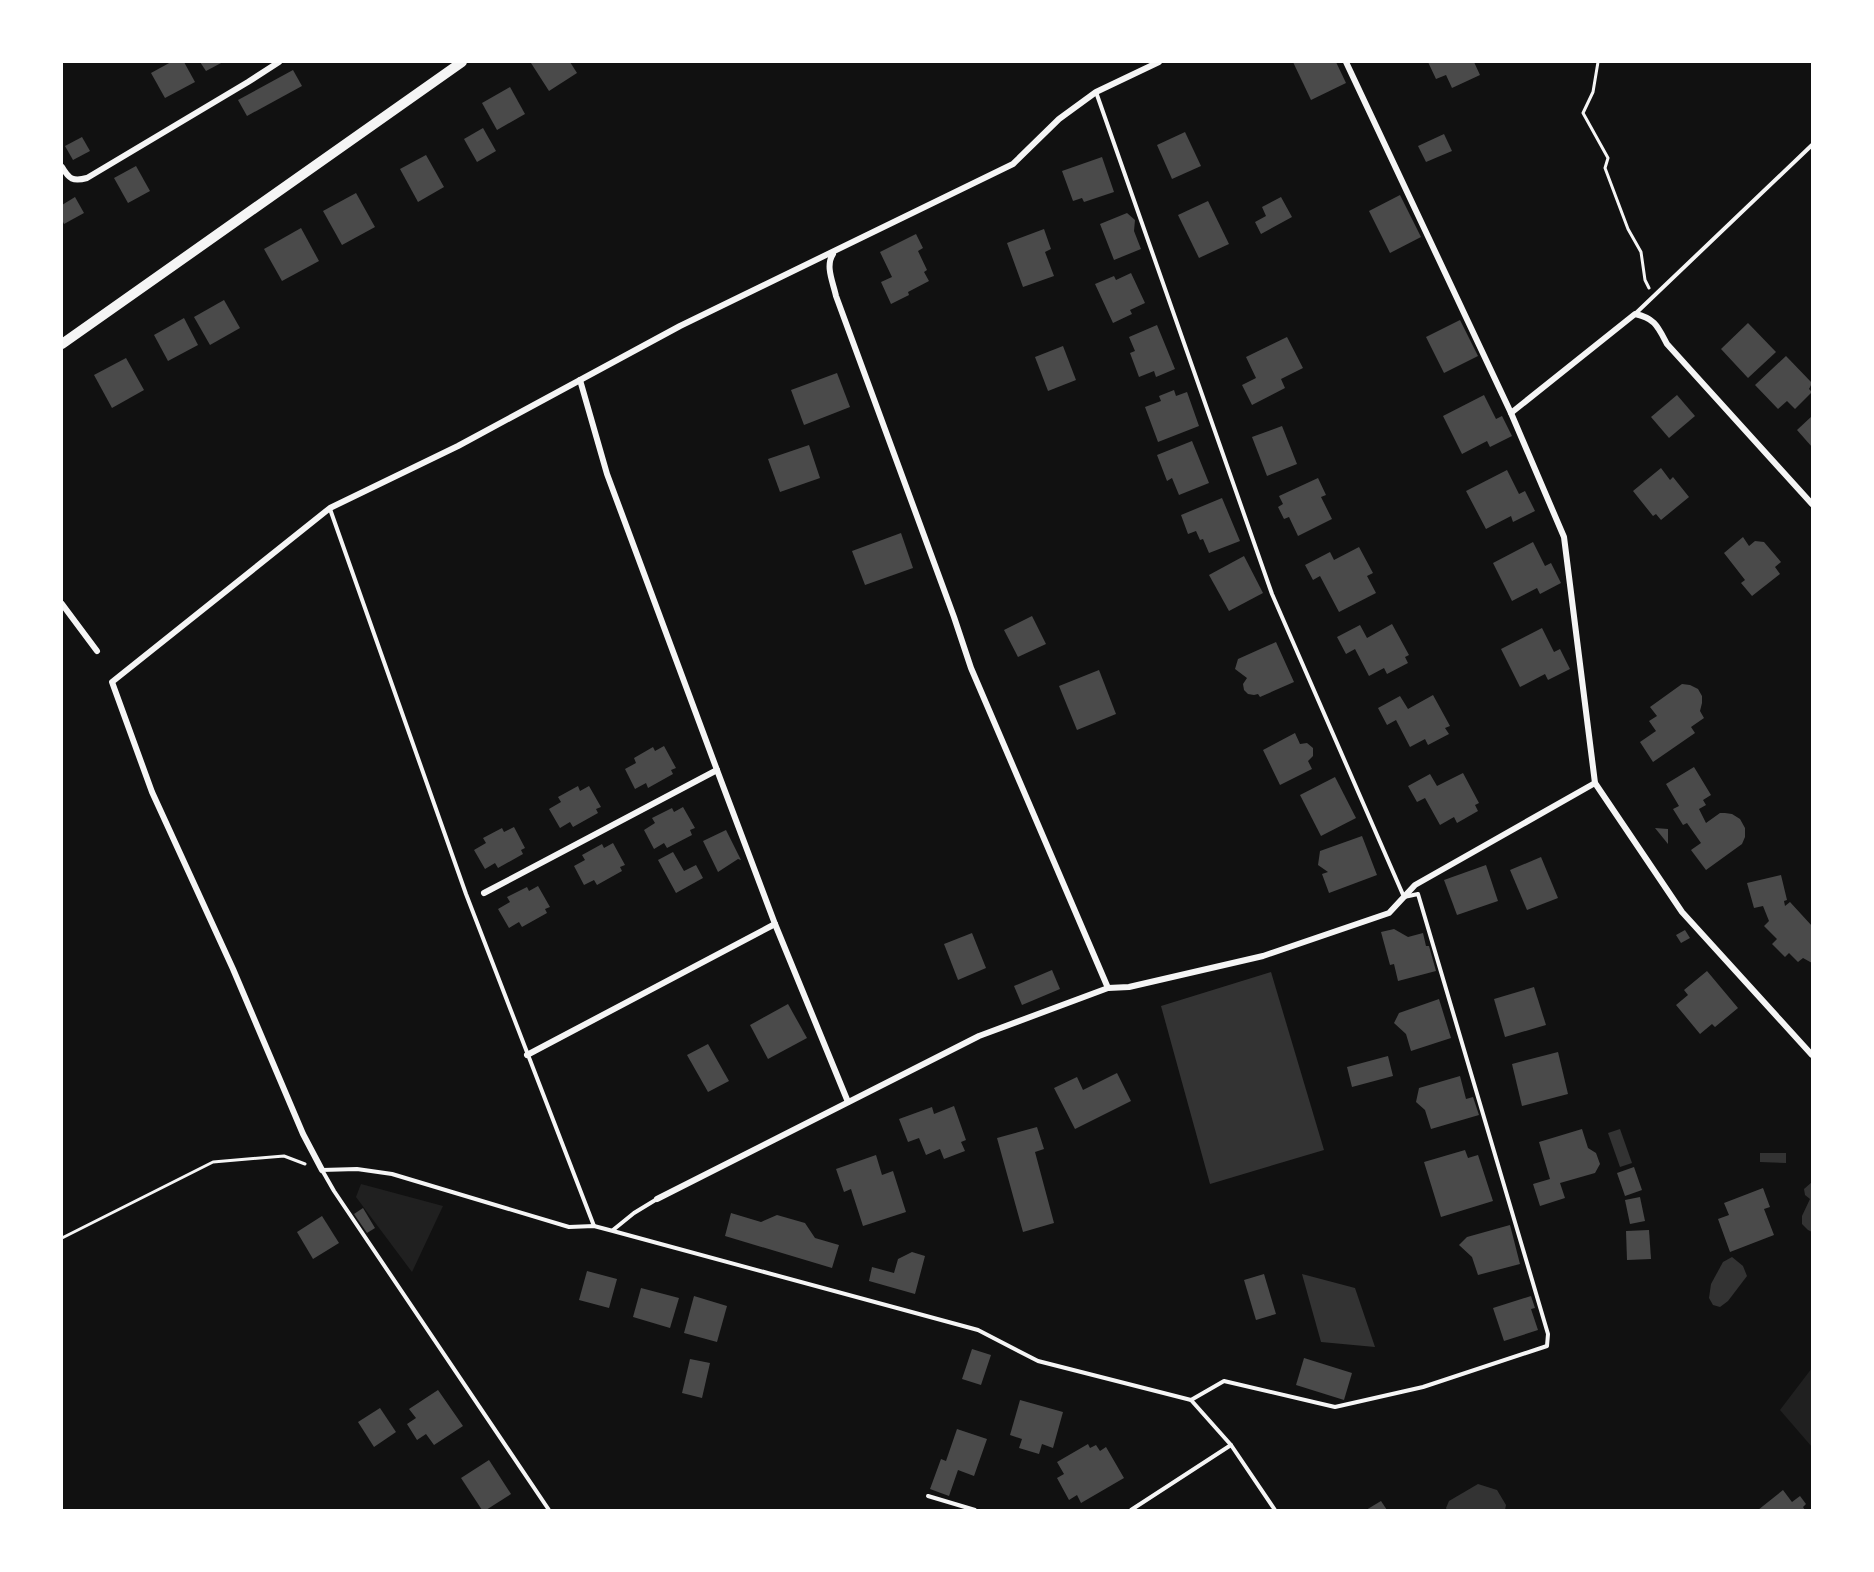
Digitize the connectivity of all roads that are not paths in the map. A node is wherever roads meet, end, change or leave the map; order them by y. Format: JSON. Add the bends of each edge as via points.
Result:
{"nodes":[{"id":1,"x":279,"y":62,"type":"edge"},
{"id":2,"x":462,"y":62,"type":"edge"},
{"id":3,"x":1159,"y":62,"type":"edge"},
{"id":4,"x":1346,"y":62,"type":"edge"},
{"id":5,"x":1096,"y":92,"type":"junction"},
{"id":6,"x":1812,"y":145,"type":"edge"},
{"id":7,"x":62,"y":167,"type":"edge"},
{"id":8,"x":835,"y":252,"type":"junction"},
{"id":9,"x":1635,"y":314,"type":"junction"},
{"id":10,"x":62,"y":344,"type":"edge"},
{"id":11,"x":580,"y":380,"type":"junction"},
{"id":12,"x":1511,"y":413,"type":"junction"},
{"id":13,"x":1812,"y":504,"type":"edge"},
{"id":14,"x":330,"y":508,"type":"junction"},
{"id":15,"x":62,"y":604,"type":"edge"},
{"id":16,"x":97,"y":651,"type":"dead end"},
{"id":17,"x":717,"y":770,"type":"junction"},
{"id":18,"x":1595,"y":783,"type":"junction"},
{"id":19,"x":484,"y":893,"type":"dead end"},
{"id":20,"x":1404,"y":897,"type":"junction"},
{"id":21,"x":775,"y":924,"type":"junction"},
{"id":22,"x":1108,"y":988,"type":"junction"},
{"id":23,"x":528,"y":1055,"type":"junction"},
{"id":24,"x":1812,"y":1055,"type":"edge"},
{"id":25,"x":849,"y":1102,"type":"junction"},
{"id":26,"x":322,"y":1170,"type":"junction"},
{"id":27,"x":657,"y":1199,"type":"joint"},
{"id":28,"x":594,"y":1226,"type":"junction"},
{"id":29,"x":613,"y":1231,"type":"junction"},
{"id":30,"x":1191,"y":1400,"type":"junction"},
{"id":31,"x":1231,"y":1445,"type":"junction"},
{"id":32,"x":928,"y":1496,"type":"dead end"},
{"id":33,"x":549,"y":1510,"type":"edge"},
{"id":34,"x":975,"y":1510,"type":"edge"},
{"id":35,"x":1131,"y":1510,"type":"edge"},
{"id":36,"x":1275,"y":1510,"type":"edge"}],
"edges":[{"from":1,"to":7,"type":"street","via":[[87,178],[75,181]]},
{"from":2,"to":10,"type":"street"},
{"from":3,"to":5,"type":"street"},
{"from":4,"to":12,"type":"street"},
{"from":5,"to":8,"type":"street","via":[[1059,118],[1013,164]]},
{"from":5,"to":20,"type":"lane","via":[[1272,594]]},
{"from":6,"to":9,"type":"lane"},
{"from":8,"to":11,"type":"street"},
{"from":8,"to":22,"type":"street","via":[[829,270],[836,296],[971,668]]},
{"from":9,"to":12,"type":"street"},
{"from":9,"to":13,"type":"street","via":[[1647,316],[1657,325],[1667,344]]},
{"from":11,"to":14,"type":"street","via":[[458,446]]},
{"from":11,"to":17,"type":"street","via":[[607,474]]},
{"from":12,"to":18,"type":"street","via":[[1564,537]]},
{"from":14,"to":23,"type":"lane","via":[[466,894]]},
{"from":14,"to":26,"type":"street","via":[[112,682],[152,792]]},
{"from":15,"to":16,"type":"street"},
{"from":17,"to":19,"type":"street"},
{"from":17,"to":21,"type":"street"},
{"from":18,"to":20,"type":"street","via":[[1415,885]]},
{"from":18,"to":24,"type":"street","via":[[1682,912]]},
{"from":20,"to":22,"type":"street","via":[[1389,913],[1263,956],[1129,987]]},
{"from":20,"to":30,"type":"lane","via":[[1418,894],[1548,1334],[1546,1346],[1423,1387],[1335,1407],[1224,1381]]},
{"from":21,"to":23,"type":"street"},
{"from":21,"to":25,"type":"street"},
{"from":22,"to":25,"type":"street","via":[[979,1036]]},
{"from":23,"to":28,"type":"lane"},
{"from":25,"to":27,"type":"street"},
{"from":26,"to":28,"type":"lane","via":[[392,1174],[569,1227]]},
{"from":26,"to":33,"type":"lane"},
{"from":27,"to":29,"type":"lane","via":[[634,1212]]},
{"from":28,"to":29,"type":"lane"},
{"from":29,"to":30,"type":"lane","via":[[978,1330],[1038,1361]]},
{"from":30,"to":31,"type":"lane"},
{"from":31,"to":35,"type":"lane"},
{"from":31,"to":36,"type":"lane"},
{"from":32,"to":34,"type":"lane"}]}
